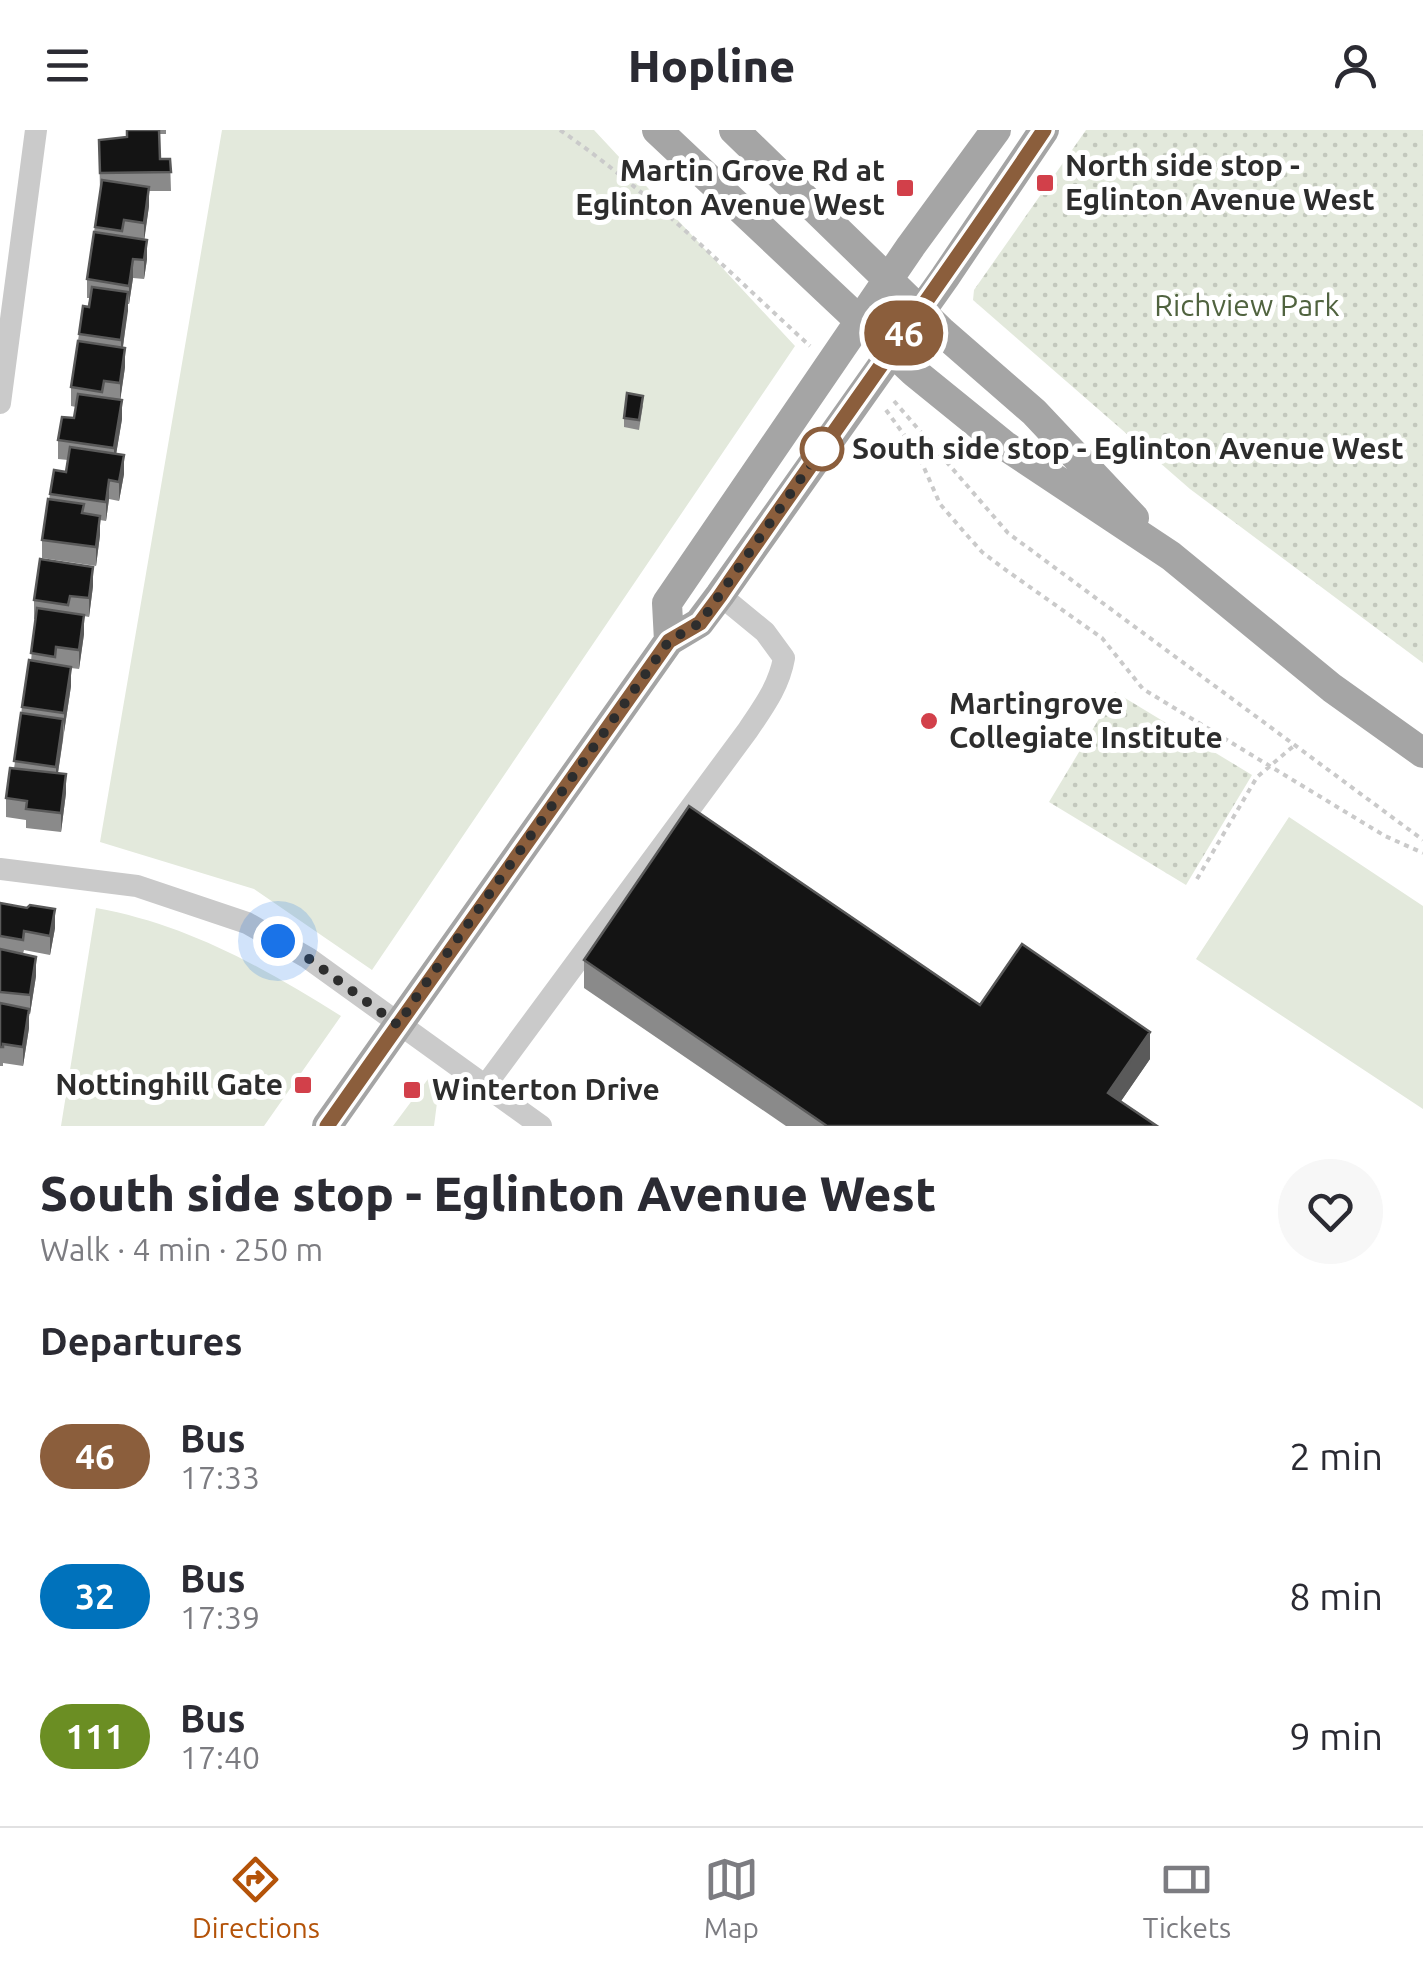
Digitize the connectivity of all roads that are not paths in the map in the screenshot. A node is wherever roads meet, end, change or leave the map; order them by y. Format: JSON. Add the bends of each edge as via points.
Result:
{"nodes":[{"id":1,"x":36,"y":130,"type":"edge"},
{"id":2,"x":656,"y":130,"type":"edge"},
{"id":3,"x":734,"y":130,"type":"edge"},
{"id":4,"x":996,"y":130,"type":"edge"},
{"id":5,"x":1044,"y":130,"type":"edge"},
{"id":6,"x":888,"y":280,"type":"junction"},
{"id":7,"x":920,"y":311,"type":"junction"},
{"id":8,"x":859,"y":322,"type":"junction"},
{"id":9,"x":891,"y":351,"type":"junction"},
{"id":10,"x":0,"y":403,"type":"edge"},
{"id":11,"x":1170,"y":556,"type":"junction"},
{"id":12,"x":720,"y":596,"type":"junction"},
{"id":13,"x":669,"y":641,"type":"junction"},
{"id":14,"x":1423,"y":753,"type":"edge"},
{"id":15,"x":0,"y":868,"type":"edge"},
{"id":16,"x":398,"y":1025,"type":"junction"},
{"id":17,"x":485,"y":1086,"type":"junction"},
{"id":18,"x":326,"y":1126,"type":"edge"},
{"id":19,"x":541,"y":1126,"type":"edge"}],
"edges":[{"from":1,"to":10,"type":"street"},
{"from":2,"to":8,"type":"main road"},
{"from":3,"to":6,"type":"main road"},
{"from":4,"to":6,"type":"main road"},
{"from":5,"to":7,"type":"main road"},
{"from":6,"to":7,"type":"main road"},
{"from":6,"to":8,"type":"main road"},
{"from":7,"to":9,"type":"main road"},
{"from":7,"to":11,"type":"main road","via":[[1034,412]]},
{"from":8,"to":9,"type":"main road"},
{"from":8,"to":13,"type":"main road","via":[[668,602]]},
{"from":9,"to":11,"type":"main road","via":[[1004,445]]},
{"from":9,"to":12,"type":"main road"},
{"from":11,"to":14,"type":"main road"},
{"from":12,"to":13,"type":"main road","via":[[700,623]]},
{"from":12,"to":17,"type":"street","via":[[765,632],[784,658],[780,678]]},
{"from":13,"to":16,"type":"main road"},
{"from":15,"to":16,"type":"street","via":[[136,886],[247,924],[308,958]]},
{"from":16,"to":17,"type":"street"},
{"from":16,"to":18,"type":"main road"},
{"from":17,"to":19,"type":"street"}]}
